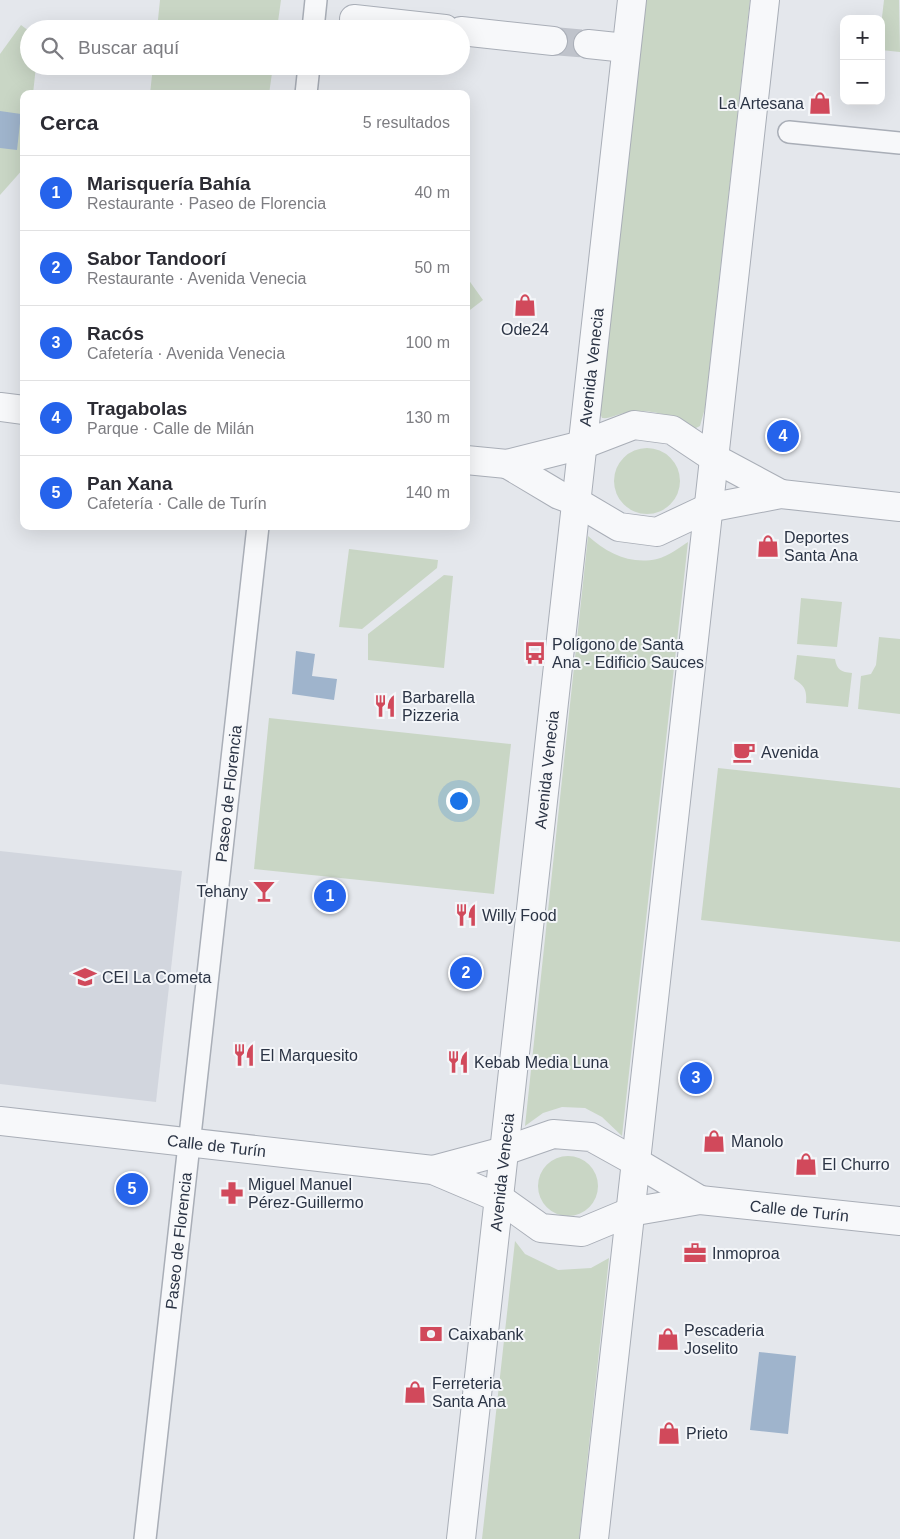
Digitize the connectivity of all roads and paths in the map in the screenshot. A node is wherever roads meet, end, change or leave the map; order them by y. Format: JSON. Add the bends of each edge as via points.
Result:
{"nodes":[{"id":1,"x":316,"y":0,"type":"edge"},
{"id":2,"x":632,"y":0,"type":"edge"},
{"id":3,"x":765,"y":0,"type":"edge"},
{"id":4,"x":354,"y":19,"type":"dead end"},
{"id":5,"x":314,"y":20,"type":"edge"},
{"id":6,"x":363,"y":20,"type":"edge"},
{"id":7,"x":470,"y":32,"type":"edge"},
{"id":8,"x":553,"y":40,"type":"tunnel mouth"},
{"id":9,"x":588,"y":44,"type":"tunnel mouth"},
{"id":10,"x":626,"y":48,"type":"junction"},
{"id":11,"x":308,"y":75,"type":"edge"},
{"id":12,"x":306,"y":90,"type":"edge"},
{"id":13,"x":789,"y":132,"type":"dead end"},
{"id":14,"x":900,"y":143,"type":"edge"},
{"id":15,"x":0,"y":407,"type":"edge"},
{"id":16,"x":20,"y":410,"type":"edge"},
{"id":17,"x":582,"y":445,"type":"junction"},
{"id":18,"x":714,"y":458,"type":"junction"},
{"id":19,"x":470,"y":460,"type":"edge"},
{"id":20,"x":507,"y":464,"type":"junction"},
{"id":21,"x":781,"y":494,"type":"junction"},
{"id":22,"x":575,"y":501,"type":"junction"},
{"id":23,"x":900,"y":507,"type":"edge"},
{"id":24,"x":708,"y":508,"type":"junction"},
{"id":25,"x":258,"y":530,"type":"edge"},
{"id":26,"x":0,"y":1122,"type":"edge"},
{"id":27,"x":189,"y":1143,"type":"junction"},
{"id":28,"x":504,"y":1151,"type":"junction"},
{"id":29,"x":636,"y":1162,"type":"junction"},
{"id":30,"x":433,"y":1170,"type":"junction"},
{"id":31,"x":499,"y":1198,"type":"junction"},
{"id":32,"x":700,"y":1200,"type":"junction"},
{"id":33,"x":630,"y":1212,"type":"junction"},
{"id":34,"x":900,"y":1221,"type":"edge"},
{"id":35,"x":145,"y":1539,"type":"edge"},
{"id":36,"x":461,"y":1539,"type":"edge"},
{"id":37,"x":594,"y":1539,"type":"edge"}],
"edges":[{"from":1,"to":5,"type":"street"},
{"from":2,"to":10,"type":"street","name":"Avenida Venecia"},
{"from":3,"to":18,"type":"street"},
{"from":4,"to":6,"type":"street"},
{"from":7,"to":8,"type":"street"},
{"from":9,"to":10,"type":"street"},
{"from":10,"to":17,"type":"street","name":"Avenida Venecia"},
{"from":11,"to":12,"type":"street"},
{"from":13,"to":14,"type":"street"},
{"from":15,"to":16,"type":"street"},
{"from":17,"to":18,"type":"street","via":[[634,425],[672,430]]},
{"from":17,"to":20,"type":"street"},
{"from":17,"to":22,"type":"street","name":"Avenida Venecia"},
{"from":18,"to":21,"type":"street"},
{"from":18,"to":24,"type":"street"},
{"from":19,"to":20,"type":"street"},
{"from":20,"to":22,"type":"street"},
{"from":21,"to":23,"type":"street"},
{"from":21,"to":24,"type":"street"},
{"from":22,"to":24,"type":"street","via":[[619,527],[657,532]]},
{"from":22,"to":28,"type":"street","name":"Avenida Venecia"},
{"from":24,"to":29,"type":"street"},
{"from":25,"to":27,"type":"street","name":"Paseo de Florencia"},
{"from":26,"to":27,"type":"street","name":"Calle de Turín"},
{"from":27,"to":30,"type":"street","name":"Calle de Turín"},
{"from":27,"to":35,"type":"street","name":"Paseo de Florencia"},
{"from":28,"to":29,"type":"street","via":[[552,1134],[591,1137]]},
{"from":28,"to":30,"type":"street","name":"Calle de Turín"},
{"from":28,"to":31,"type":"street","name":"Avenida Venecia"},
{"from":29,"to":32,"type":"street","name":"Calle de Turín"},
{"from":29,"to":33,"type":"street"},
{"from":30,"to":31,"type":"street","name":"Calle de Turín"},
{"from":31,"to":33,"type":"street","via":[[541,1228],[582,1232]]},
{"from":31,"to":36,"type":"street","name":"Avenida Venecia"},
{"from":32,"to":33,"type":"street","name":"Calle de Turín"},
{"from":32,"to":34,"type":"street","name":"Calle de Turín"},
{"from":33,"to":37,"type":"street"}]}
